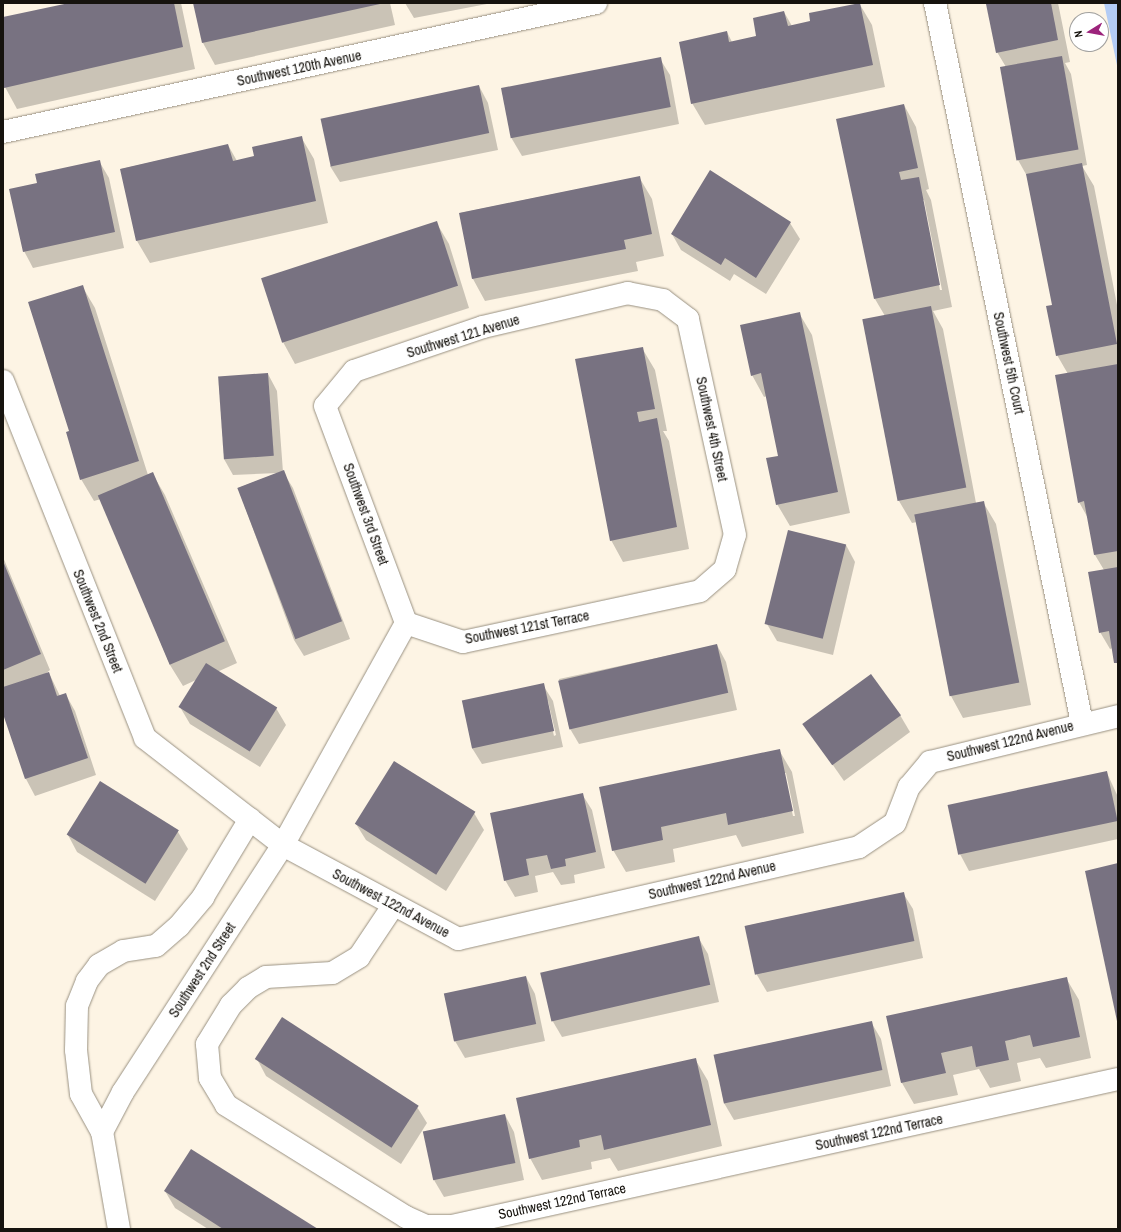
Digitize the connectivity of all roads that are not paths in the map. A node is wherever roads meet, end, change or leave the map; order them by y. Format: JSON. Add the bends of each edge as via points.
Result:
{"nodes":[{"id":1,"x":596,"y":3,"type":"edge"},
{"id":2,"x":935,"y":3,"type":"edge"},
{"id":3,"x":3,"y":132,"type":"edge"},
{"id":4,"x":663,"y":300,"type":"joint"},
{"id":5,"x":3,"y":381,"type":"edge"},
{"id":6,"x":325,"y":406,"type":"joint"},
{"id":7,"x":725,"y":569,"type":"joint"},
{"id":8,"x":406,"y":623,"type":"junction"},
{"id":9,"x":1118,"y":716,"type":"edge"},
{"id":10,"x":1082,"y":723,"type":"junction"},
{"id":11,"x":250,"y":819,"type":"junction"},
{"id":12,"x":283,"y":845,"type":"junction"},
{"id":13,"x":394,"y":906,"type":"junction"},
{"id":14,"x":1118,"y":1079,"type":"edge"},
{"id":15,"x":102,"y":1132,"type":"junction"},
{"id":16,"x":119,"y":1229,"type":"edge"}],
"edges":[{"from":1,"to":3,"type":"street","name":"Southwest 120th Avenue"},
{"from":2,"to":10,"type":"street","name":"Southwest 5th Court"},
{"from":4,"to":6,"type":"street","name":"Southwest 121 Avenue","via":[[628,293],[483,327],[354,371]]},
{"from":4,"to":7,"type":"street","name":"Southwest 4th Street","via":[[688,319],[735,534]]},
{"from":5,"to":11,"type":"street","name":"Southwest 2nd Street","via":[[145,738]]},
{"from":6,"to":8,"type":"street","name":"Southwest 3rd Street"},
{"from":7,"to":8,"type":"street","name":"Southwest 121st Terrace","via":[[700,591],[463,642]]},
{"from":8,"to":12,"type":"street"},
{"from":9,"to":10,"type":"street","name":"Southwest 122nd Avenue"},
{"from":10,"to":13,"type":"street","name":"Southwest 122nd Avenue","via":[[930,762],[909,787],[896,823],[859,847],[458,939]]},
{"from":11,"to":12,"type":"street","name":"Southwest 2nd Street"},
{"from":11,"to":15,"type":"street","via":[[203,897],[179,926],[156,946],[123,951],[99,965],[87,981],[77,1006],[76,1050],[81,1094]]},
{"from":12,"to":13,"type":"street","name":"Southwest 122nd Avenue"},
{"from":12,"to":15,"type":"street","name":"Southwest 2nd Street","via":[[123,1092]]},
{"from":13,"to":14,"type":"street","name":"Southwest 122nd Terrace","via":[[359,957],[332,973],[266,977],[248,988],[230,1005],[207,1044],[210,1078],[226,1105],[406,1217],[426,1226],[452,1226]]},
{"from":15,"to":16,"type":"street"}]}
